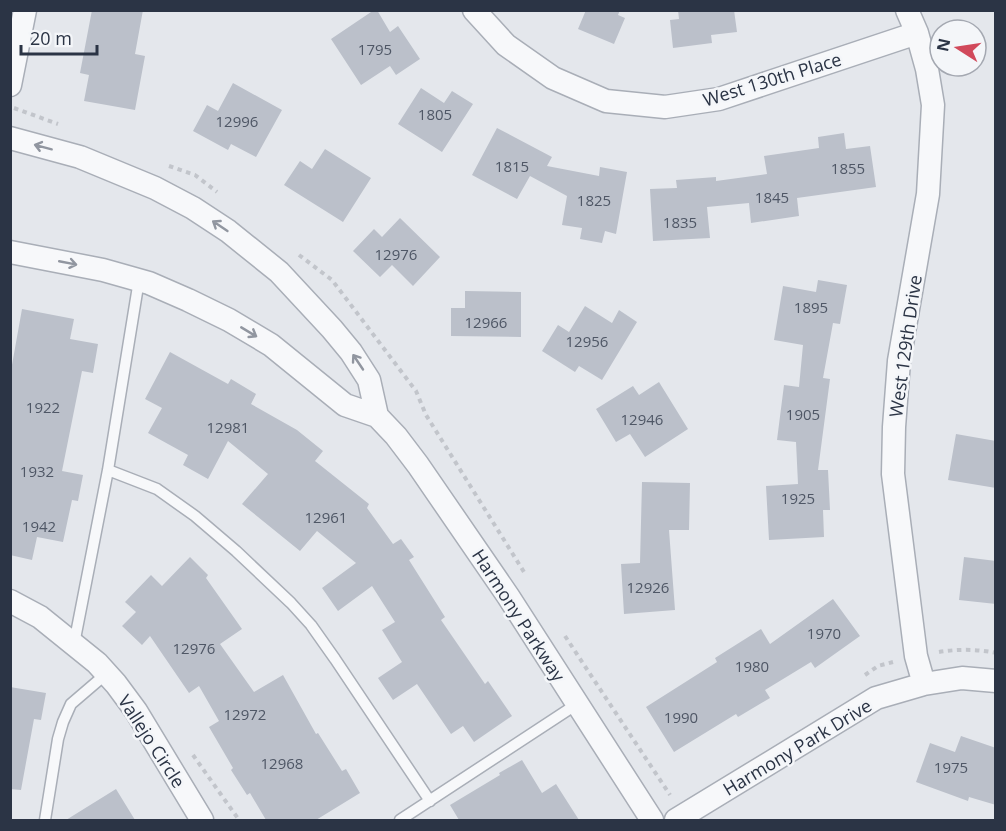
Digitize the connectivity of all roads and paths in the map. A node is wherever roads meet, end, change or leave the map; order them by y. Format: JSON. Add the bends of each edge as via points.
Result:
{"nodes":[{"id":1,"x":25,"y":10,"type":"edge"},
{"id":2,"x":474,"y":10,"type":"edge"},
{"id":3,"x":907,"y":10,"type":"edge"},
{"id":4,"x":917,"y":33,"type":"junction"},
{"id":5,"x":10,"y":85,"type":"edge"},
{"id":6,"x":10,"y":107,"type":"edge"},
{"id":7,"x":64,"y":126,"type":"dead end"},
{"id":8,"x":10,"y":138,"type":"edge"},
{"id":9,"x":162,"y":163,"type":"dead end"},
{"id":10,"x":222,"y":196,"type":"dead end"},
{"id":11,"x":10,"y":252,"type":"edge"},
{"id":12,"x":295,"y":252,"type":"dead end"},
{"id":13,"x":139,"y":280,"type":"junction"},
{"id":14,"x":377,"y":416,"type":"junction"},
{"id":15,"x":108,"y":470,"type":"junction"},
{"id":16,"x":524,"y":573,"type":"dead end"},
{"id":17,"x":10,"y":601,"type":"edge"},
{"id":18,"x":563,"y":632,"type":"dead end"},
{"id":19,"x":74,"y":644,"type":"junction"},
{"id":20,"x":996,"y":653,"type":"edge"},
{"id":21,"x":916,"y":656,"type":"junction"},
{"id":22,"x":106,"y":674,"type":"junction"},
{"id":23,"x":859,"y":679,"type":"dead end"},
{"id":24,"x":996,"y":681,"type":"edge"},
{"id":25,"x":924,"y":684,"type":"junction"},
{"id":26,"x":577,"y":704,"type":"junction"},
{"id":27,"x":430,"y":801,"type":"junction"},
{"id":28,"x":675,"y":811,"type":"edge"},
{"id":29,"x":45,"y":820,"type":"edge"},
{"id":30,"x":202,"y":820,"type":"edge"},
{"id":31,"x":400,"y":820,"type":"edge"},
{"id":32,"x":652,"y":820,"type":"edge"}],
"edges":[{"from":1,"to":5,"type":"street"},
{"from":2,"to":4,"type":"street","name":"West 130th Place","via":[[506,45],[553,78],[606,101],[665,107],[719,99]]},
{"from":3,"to":4,"type":"street","name":"West 129th Drive"},
{"from":4,"to":21,"type":"street","name":"West 129th Drive","via":[[933,105],[931,152],[928,194],[899,361],[893,474]]},
{"from":6,"to":7,"type":"path"},
{"from":14,"to":8,"type":"street","one_way":true,"via":[[369,380],[345,345],[279,272],[228,231],[155,188],[81,157]]},
{"from":9,"to":10,"type":"path","via":[[195,176]]},
{"from":11,"to":13,"type":"street","name":"Harmony Parkway","one_way":true},
{"from":12,"to":16,"type":"path","via":[[332,280],[416,391],[426,416]]},
{"from":13,"to":14,"type":"street","name":"Harmony Parkway","one_way":true,"via":[[230,320],[270,345],[345,405]]},
{"from":13,"to":15,"type":"lane"},
{"from":14,"to":26,"type":"street","name":"Harmony Parkway","via":[[418,465]]},
{"from":15,"to":19,"type":"lane"},
{"from":15,"to":27,"type":"lane","via":[[157,489],[195,516],[291,603],[335,659]]},
{"from":17,"to":19,"type":"street","name":"Vallejo Circle","via":[[40,617]]},
{"from":18,"to":28,"type":"path"},
{"from":19,"to":22,"type":"street","name":"Vallejo Circle"},
{"from":20,"to":21,"type":"path","via":[[948,651]]},
{"from":21,"to":23,"type":"path","via":[[878,666]]},
{"from":21,"to":25,"type":"street","name":"West 129th Drive"},
{"from":22,"to":29,"type":"lane","via":[[71,704],[63,722]]},
{"from":22,"to":30,"type":"street","name":"Vallejo Circle","via":[[136,711]]},
{"from":24,"to":25,"type":"street","name":"Harmony Park Drive","via":[[962,678]]},
{"from":25,"to":28,"type":"street","name":"Harmony Park Drive","via":[[876,698]]},
{"from":26,"to":27,"type":"lane"},
{"from":26,"to":32,"type":"street","name":"Harmony Parkway"},
{"from":27,"to":31,"type":"lane"}]}
